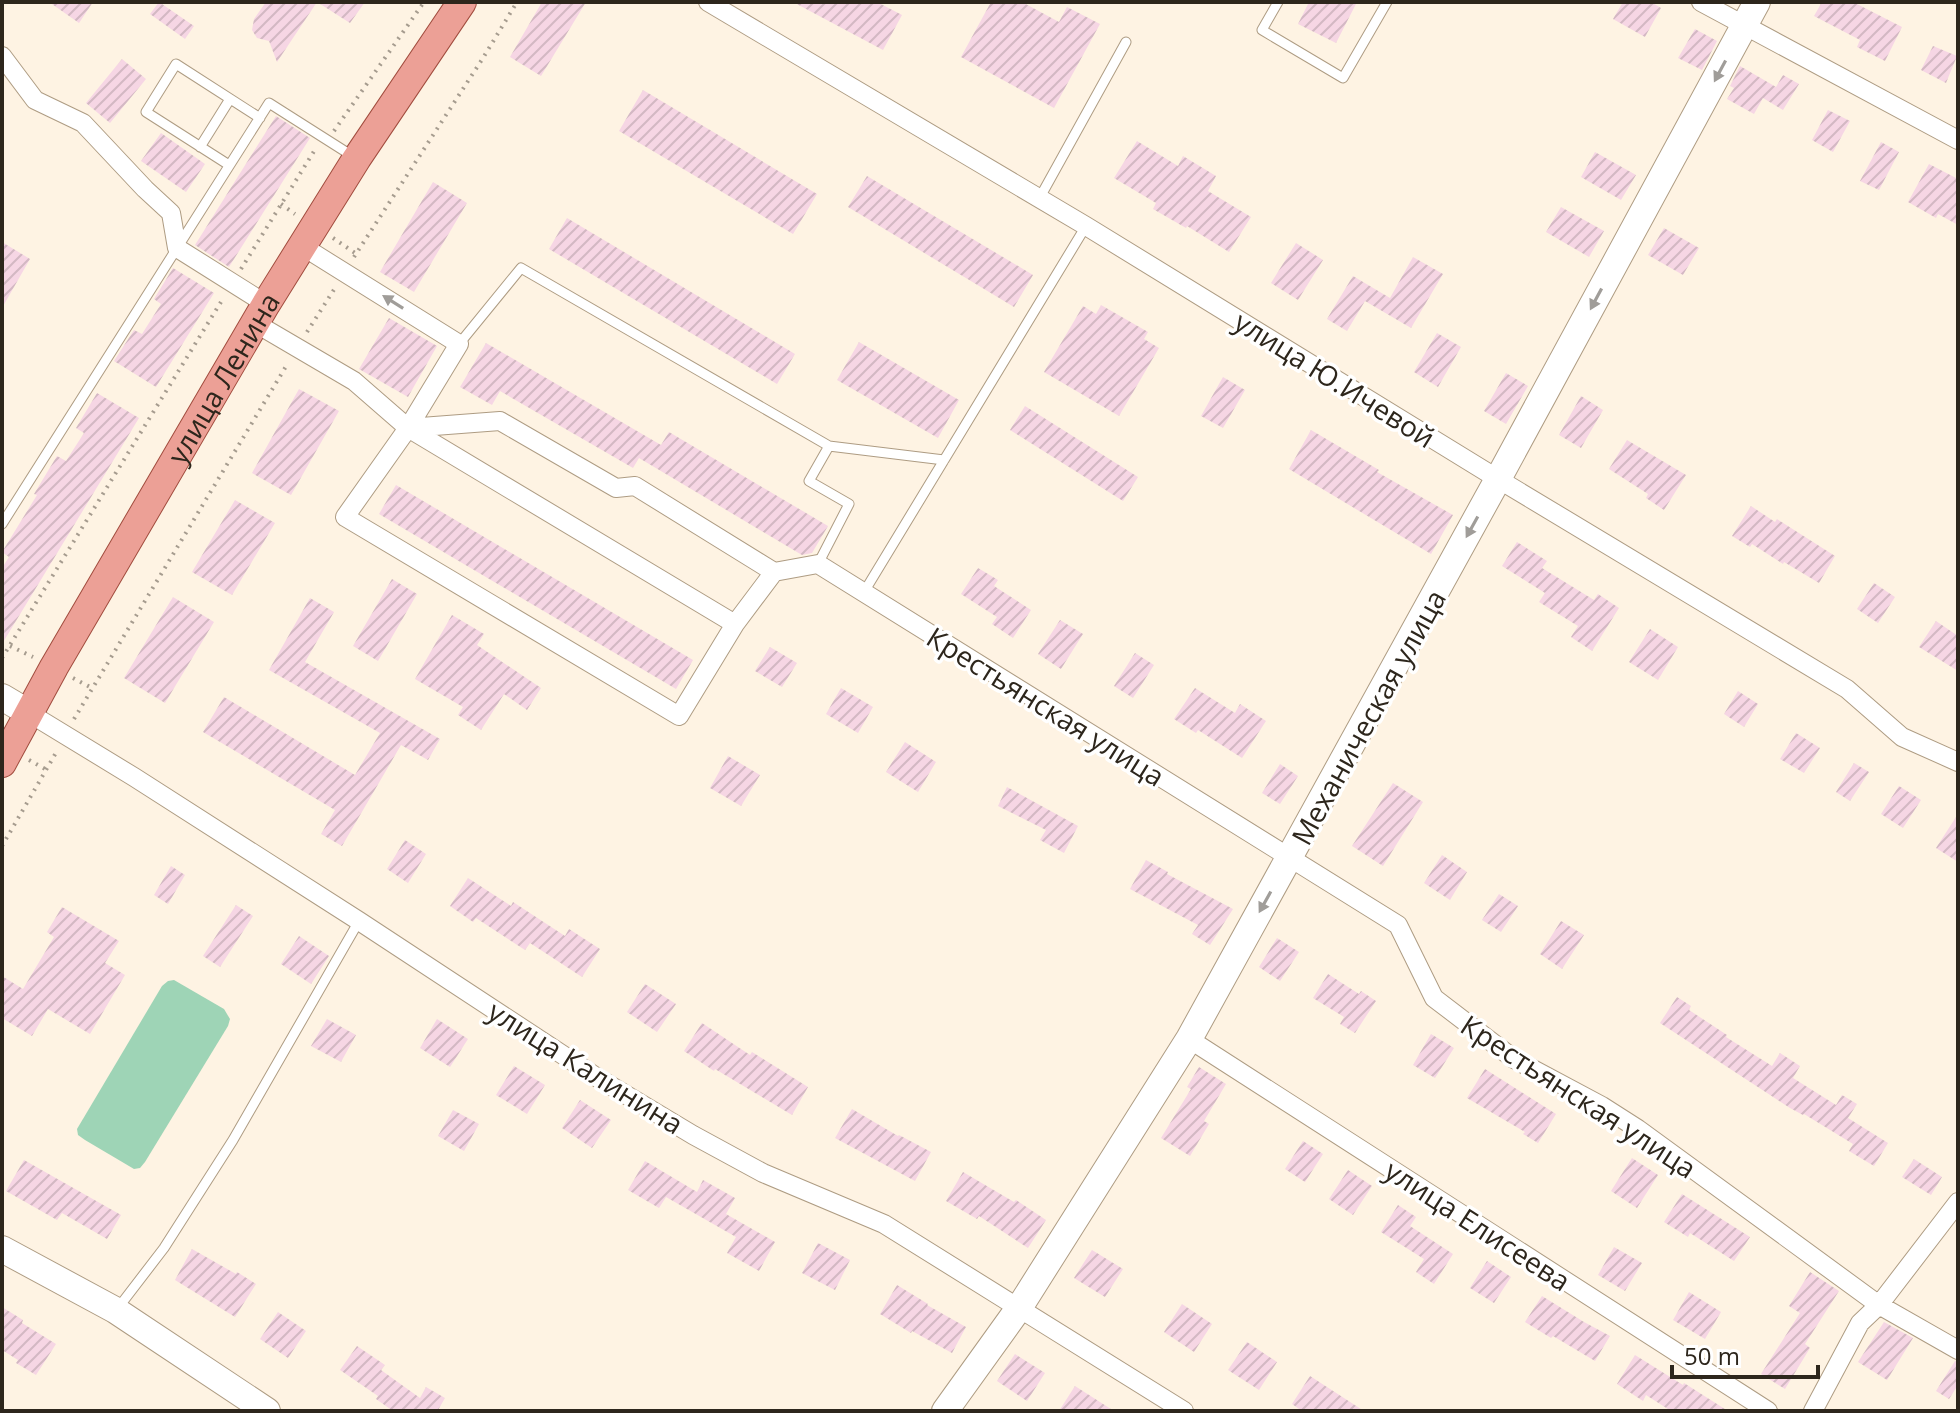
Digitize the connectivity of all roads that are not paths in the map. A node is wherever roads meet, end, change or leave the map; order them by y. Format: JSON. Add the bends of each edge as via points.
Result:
{"nodes":[{"id":1,"x":462,"y":2,"type":"edge"},
{"id":2,"x":708,"y":2,"type":"edge"},
{"id":3,"x":1278,"y":2,"type":"edge"},
{"id":4,"x":1387,"y":2,"type":"edge"},
{"id":5,"x":1701,"y":2,"type":"edge"},
{"id":6,"x":1751,"y":13,"type":"edge"},
{"id":7,"x":1126,"y":42,"type":"dead end"},
{"id":8,"x":2,"y":56,"type":"edge"},
{"id":9,"x":230,"y":99,"type":"junction"},
{"id":10,"x":260,"y":118,"type":"junction"},
{"id":11,"x":1958,"y":140,"type":"edge"},
{"id":12,"x":200,"y":147,"type":"junction"},
{"id":13,"x":357,"y":158,"type":"junction"},
{"id":14,"x":229,"y":165,"type":"junction"},
{"id":15,"x":1039,"y":199,"type":"junction"},
{"id":16,"x":1086,"y":226,"type":"junction"},
{"id":17,"x":302,"y":246,"type":"junction"},
{"id":18,"x":177,"y":248,"type":"junction"},
{"id":19,"x":260,"y":313,"type":"junction"},
{"id":20,"x":459,"y":344,"type":"junction"},
{"id":21,"x":408,"y":428,"type":"junction"},
{"id":22,"x":829,"y":446,"type":"junction"},
{"id":23,"x":944,"y":460,"type":"junction"},
{"id":24,"x":1498,"y":479,"type":"junction"},
{"id":25,"x":2,"y":524,"type":"edge"},
{"id":26,"x":818,"y":564,"type":"junction"},
{"id":27,"x":774,"y":572,"type":"junction"},
{"id":28,"x":863,"y":593,"type":"junction"},
{"id":29,"x":735,"y":624,"type":"junction"},
{"id":30,"x":2,"y":697,"type":"edge"},
{"id":31,"x":29,"y":713,"type":"junction"},
{"id":32,"x":1958,"y":762,"type":"edge"},
{"id":33,"x":2,"y":763,"type":"edge"},
{"id":34,"x":1290,"y":857,"type":"junction"},
{"id":35,"x":359,"y":921,"type":"junction"},
{"id":36,"x":1189,"y":1039,"type":"junction"},
{"id":37,"x":1958,"y":1202,"type":"edge"},
{"id":38,"x":2,"y":1249,"type":"edge"},
{"id":39,"x":1879,"y":1305,"type":"junction"},
{"id":40,"x":1019,"y":1308,"type":"junction"},
{"id":41,"x":115,"y":1310,"type":"junction"},
{"id":42,"x":1958,"y":1350,"type":"edge"},
{"id":43,"x":267,"y":1411,"type":"edge"},
{"id":44,"x":945,"y":1411,"type":"edge"},
{"id":45,"x":1184,"y":1411,"type":"edge"},
{"id":46,"x":1768,"y":1411,"type":"edge"},
{"id":47,"x":1813,"y":1411,"type":"edge"}],
"edges":[{"from":1,"to":13,"type":"main road","name":"улица Ленина"},
{"from":2,"to":15,"type":"street","name":"улица Ю.Ичевой"},
{"from":3,"to":4,"type":"lane","via":[[1262,30],[1343,78]]},
{"from":5,"to":6,"type":"street"},
{"from":6,"to":11,"type":"street"},
{"from":6,"to":24,"type":"street","name":"Механическая улица","one_way":true},
{"from":7,"to":15,"type":"lane"},
{"from":8,"to":18,"type":"street","via":[[35,100],[83,123],[171,213]]},
{"from":9,"to":10,"type":"lane"},
{"from":9,"to":12,"type":"lane"},
{"from":9,"to":12,"type":"lane","via":[[176,64],[146,112]]},
{"from":10,"to":13,"type":"lane","via":[[269,103]]},
{"from":10,"to":14,"type":"lane"},
{"from":12,"to":14,"type":"lane"},
{"from":13,"to":17,"type":"main road","name":"улица Ленина"},
{"from":14,"to":18,"type":"lane"},
{"from":15,"to":16,"type":"street","name":"улица Ю.Ичевой"},
{"from":16,"to":23,"type":"lane"},
{"from":16,"to":24,"type":"street","name":"улица Ю.Ичевой"},
{"from":17,"to":19,"type":"main road","name":"улица Ленина"},
{"from":20,"to":17,"type":"street","one_way":true},
{"from":18,"to":19,"type":"street","via":[[232,283]]},
{"from":18,"to":25,"type":"lane"},
{"from":19,"to":21,"type":"street","via":[[297,347],[354,381]]},
{"from":19,"to":31,"type":"main road","name":"улица Ленина"},
{"from":20,"to":21,"type":"street"},
{"from":20,"to":22,"type":"lane","via":[[521,268]]},
{"from":21,"to":27,"type":"street","via":[[500,421],[616,488],[635,486]]},
{"from":21,"to":29,"type":"street"},
{"from":21,"to":29,"type":"street","via":[[345,517],[679,716]]},
{"from":22,"to":23,"type":"lane"},
{"from":22,"to":26,"type":"lane","via":[[809,481],[849,504]]},
{"from":23,"to":28,"type":"lane"},
{"from":24,"to":32,"type":"street","name":"улица Ю.Ичевой","via":[[1847,689],[1902,737]]},
{"from":24,"to":34,"type":"street","name":"Механическая улица","one_way":true},
{"from":26,"to":27,"type":"street"},
{"from":26,"to":28,"type":"street","name":"Крестьянская улица"},
{"from":27,"to":29,"type":"street"},
{"from":28,"to":34,"type":"street","name":"Крестьянская улица"},
{"from":30,"to":31,"type":"street","name":"улица Калинина"},
{"from":31,"to":33,"type":"main road","name":"улица Ленина"},
{"from":31,"to":35,"type":"street","name":"улица Калинина"},
{"from":34,"to":36,"type":"street","name":"Механическая улица","one_way":true},
{"from":34,"to":39,"type":"street","name":"Крестьянская улица","via":[[1398,925],[1434,998],[1514,1059],[1638,1129]]},
{"from":35,"to":40,"type":"street","name":"улица Калинина","via":[[693,1135],[763,1173],[884,1224]]},
{"from":35,"to":41,"type":"lane","via":[[233,1140],[164,1248]]},
{"from":36,"to":40,"type":"street","name":"Механическая улица"},
{"from":36,"to":46,"type":"street","name":"улица Елисеева"},
{"from":37,"to":39,"type":"street"},
{"from":38,"to":41,"type":"street"},
{"from":39,"to":42,"type":"street","name":"Крестьянская улица"},
{"from":39,"to":47,"type":"street","via":[[1860,1323]]},
{"from":40,"to":44,"type":"street","name":"Механическая улица"},
{"from":40,"to":45,"type":"street","name":"улица Калинина"},
{"from":41,"to":43,"type":"street"}]}
